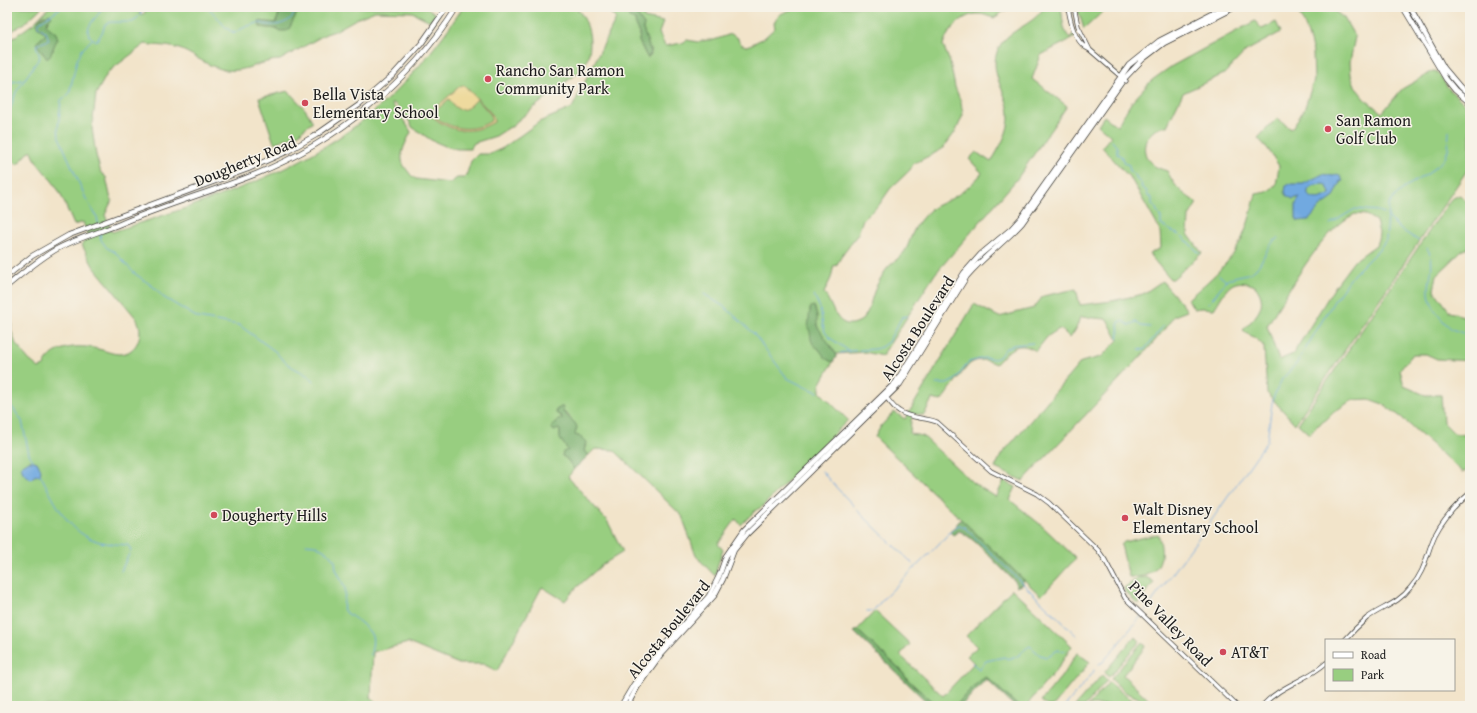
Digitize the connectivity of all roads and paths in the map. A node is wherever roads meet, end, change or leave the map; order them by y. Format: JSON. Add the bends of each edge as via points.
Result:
{"nodes":[{"id":1,"x":447,"y":7,"type":"edge"},
{"id":2,"x":457,"y":7,"type":"edge"},
{"id":3,"x":1068,"y":7,"type":"edge"},
{"id":4,"x":1074,"y":7,"type":"edge"},
{"id":5,"x":1225,"y":7,"type":"edge"},
{"id":6,"x":1235,"y":7,"type":"edge"},
{"id":7,"x":1402,"y":7,"type":"edge"},
{"id":8,"x":1410,"y":7,"type":"edge"},
{"id":9,"x":1090,"y":50,"type":"junction"},
{"id":10,"x":1124,"y":79,"type":"junction"},
{"id":11,"x":1469,"y":100,"type":"edge"},
{"id":12,"x":7,"y":276,"type":"edge"},
{"id":13,"x":7,"y":286,"type":"edge"},
{"id":14,"x":886,"y":397,"type":"junction"},
{"id":15,"x":1470,"y":492,"type":"edge"},
{"id":16,"x":706,"y":603,"type":"junction"},
{"id":17,"x":1346,"y":639,"type":"edge"},
{"id":18,"x":1325,"y":664,"type":"edge"},
{"id":19,"x":621,"y":706,"type":"edge"},
{"id":20,"x":627,"y":706,"type":"edge"},
{"id":21,"x":1237,"y":706,"type":"edge"},
{"id":22,"x":1262,"y":706,"type":"edge"}],
"edges":[{"from":1,"to":12,"type":"main road","name":"Dougherty Road","via":[[421,44],[393,75],[360,105],[329,127],[260,164],[69,235],[32,256]]},
{"from":2,"to":13,"type":"main road","name":"Dougherty Road","via":[[431,44],[397,81],[342,128],[320,142],[255,175],[72,242],[43,258]]},
{"from":3,"to":9,"type":"street","via":[[1078,37],[1084,47]]},
{"from":4,"to":9,"type":"street","via":[[1078,26]]},
{"from":5,"to":10,"type":"main road","name":"Alcosta Boulevard","via":[[1159,41],[1129,65]]},
{"from":6,"to":10,"type":"main road","name":"Alcosta Boulevard","via":[[1164,43],[1143,59]]},
{"from":7,"to":11,"type":"main road","via":[[1441,71],[1455,90]]},
{"from":8,"to":11,"type":"main road","via":[[1444,68]]},
{"from":9,"to":10,"type":"street"},
{"from":10,"to":14,"type":"main road","name":"Alcosta Boulevard","via":[[1022,223],[967,276],[900,384]]},
{"from":10,"to":16,"type":"main road","name":"Alcosta Boulevard","via":[[1021,218],[964,272],[896,382],[744,530],[728,553]]},
{"from":14,"to":16,"type":"main road","name":"Alcosta Boulevard","via":[[746,534],[734,550],[719,588]]},
{"from":14,"to":21,"type":"street","name":"Pine Valley Road","via":[[900,412],[937,422],[991,470],[1049,503],[1098,550],[1125,598]]},
{"from":15,"to":17,"type":"street","via":[[1441,525],[1423,569],[1410,589],[1395,602],[1368,618]]},
{"from":16,"to":19,"type":"main road","name":"Alcosta Boulevard","via":[[660,650]]},
{"from":16,"to":20,"type":"main road","name":"Alcosta Boulevard","via":[[661,654]]},
{"from":18,"to":22,"type":"street","via":[[1277,692]]}]}
